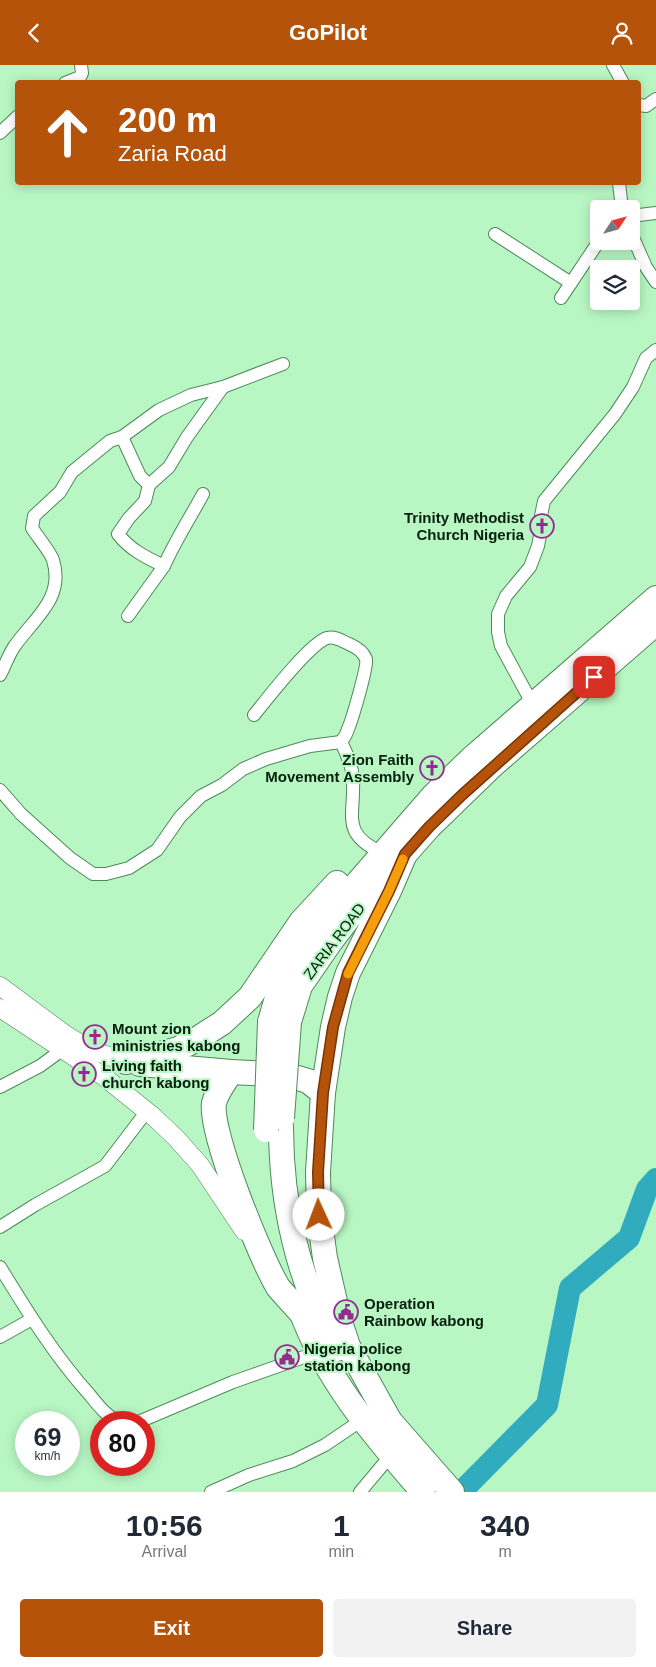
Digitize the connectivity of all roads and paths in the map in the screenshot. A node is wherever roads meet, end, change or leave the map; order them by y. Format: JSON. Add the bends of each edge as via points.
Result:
{"nodes":[{"id":1,"x":81,"y":65,"type":"edge"},
{"id":2,"x":613,"y":65,"type":"edge"},
{"id":3,"x":72,"y":80,"type":"edge"},
{"id":4,"x":620,"y":80,"type":"edge"},
{"id":5,"x":656,"y":99,"type":"edge"},
{"id":6,"x":641,"y":105,"type":"edge"},
{"id":7,"x":15,"y":119,"type":"edge"},
{"id":8,"x":0,"y":133,"type":"edge"},
{"id":9,"x":619,"y":185,"type":"edge"},
{"id":10,"x":621,"y":200,"type":"edge"},
{"id":11,"x":656,"y":213,"type":"edge"},
{"id":12,"x":640,"y":215,"type":"edge"},
{"id":13,"x":495,"y":234,"type":"dead end"},
{"id":14,"x":593,"y":250,"type":"edge"},
{"id":15,"x":638,"y":250,"type":"edge"},
{"id":16,"x":656,"y":282,"type":"edge"},
{"id":17,"x":571,"y":283,"type":"junction"},
{"id":18,"x":561,"y":298,"type":"dead end"},
{"id":19,"x":656,"y":350,"type":"edge"},
{"id":20,"x":283,"y":364,"type":"dead end"},
{"id":21,"x":223,"y":387,"type":"junction"},
{"id":22,"x":122,"y":437,"type":"junction"},
{"id":23,"x":149,"y":485,"type":"junction"},
{"id":24,"x":203,"y":494,"type":"dead end"},
{"id":25,"x":164,"y":566,"type":"junction"},
{"id":26,"x":656,"y":598,"type":"edge"},
{"id":27,"x":128,"y":616,"type":"dead end"},
{"id":28,"x":656,"y":623,"type":"edge"},
{"id":29,"x":0,"y":675,"type":"edge"},
{"id":30,"x":533,"y":705,"type":"junction"},
{"id":31,"x":254,"y":715,"type":"dead end"},
{"id":32,"x":341,"y":742,"type":"junction"},
{"id":33,"x":0,"y":790,"type":"edge"},
{"id":34,"x":405,"y":854,"type":"junction"},
{"id":35,"x":375,"y":861,"type":"junction"},
{"id":36,"x":0,"y":986,"type":"edge"},
{"id":37,"x":0,"y":1008,"type":"edge"},
{"id":38,"x":280,"y":1022,"type":"junction"},
{"id":39,"x":62,"y":1050,"type":"junction"},
{"id":40,"x":126,"y":1061,"type":"junction"},
{"id":41,"x":231,"y":1073,"type":"junction"},
{"id":42,"x":0,"y":1087,"type":"edge"},
{"id":43,"x":323,"y":1093,"type":"junction"},
{"id":44,"x":148,"y":1111,"type":"junction"},
{"id":45,"x":274,"y":1128,"type":"junction"},
{"id":46,"x":0,"y":1227,"type":"edge"},
{"id":47,"x":0,"y":1267,"type":"edge"},
{"id":48,"x":269,"y":1269,"type":"junction"},
{"id":49,"x":301,"y":1313,"type":"junction"},
{"id":50,"x":32,"y":1319,"type":"junction"},
{"id":51,"x":0,"y":1337,"type":"edge"},
{"id":52,"x":318,"y":1352,"type":"junction"},
{"id":53,"x":104,"y":1411,"type":"edge"},
{"id":54,"x":155,"y":1415,"type":"edge"},
{"id":55,"x":362,"y":1420,"type":"junction"},
{"id":56,"x":391,"y":1423,"type":"junction"},
{"id":57,"x":391,"y":1455,"type":"junction"},
{"id":58,"x":437,"y":1487,"type":"edge"},
{"id":59,"x":211,"y":1492,"type":"edge"},
{"id":60,"x":360,"y":1492,"type":"edge"}],
"edges":[{"from":1,"to":3,"type":"street","via":[[80,77]]},
{"from":2,"to":4,"type":"street"},
{"from":5,"to":6,"type":"street","via":[[646,106]]},
{"from":7,"to":8,"type":"street"},
{"from":9,"to":10,"type":"street"},
{"from":11,"to":12,"type":"street"},
{"from":13,"to":17,"type":"street"},
{"from":14,"to":17,"type":"street"},
{"from":15,"to":16,"type":"street"},
{"from":17,"to":18,"type":"street"},
{"from":19,"to":30,"type":"street","via":[[646,358],[633,387],[615,414],[544,501],[538,546],[530,567],[506,596],[498,615],[501,646]]},
{"from":20,"to":21,"type":"street"},
{"from":21,"to":22,"type":"street","via":[[191,395],[159,411]]},
{"from":21,"to":23,"type":"street","via":[[169,467]]},
{"from":22,"to":23,"type":"street","via":[[140,476]]},
{"from":22,"to":29,"type":"street","via":[[110,441],[72,472],[60,492],[34,516],[32,528],[53,558],[56,574],[54,593],[14,647]]},
{"from":23,"to":25,"type":"street","via":[[145,501],[118,534],[146,557]]},
{"from":24,"to":25,"type":"street"},
{"from":25,"to":27,"type":"street"},
{"from":26,"to":30,"type":"highway"},
{"from":28,"to":34,"type":"highway","name":"ZARIA ROAD","via":[[480,777]]},
{"from":30,"to":35,"type":"highway","via":[[433,796]]},
{"from":31,"to":32,"type":"street","via":[[310,651],[328,638],[338,639],[361,651],[366,659],[349,728]]},
{"from":32,"to":33,"type":"street","via":[[310,746],[243,769],[201,796],[180,817],[157,850],[129,868],[106,874],[93,874],[70,858],[21,814]]},
{"from":32,"to":35,"type":"street","via":[[351,762],[352,823],[355,833]]},
{"from":34,"to":38,"type":"highway","name":"ZARIA ROAD","via":[[351,915],[311,970]]},
{"from":34,"to":43,"type":"highway","via":[[348,973],[333,1027]]},
{"from":35,"to":38,"type":"highway","via":[[327,918],[290,972],[276,1001]]},
{"from":35,"to":40,"type":"highway","via":[[340,881],[328,893],[301,922],[250,997],[222,1023],[178,1049]]},
{"from":36,"to":40,"type":"street","via":[[91,1050]]},
{"from":37,"to":39,"type":"street"},
{"from":38,"to":45,"type":"highway","bridge":true},
{"from":39,"to":42,"type":"street"},
{"from":39,"to":44,"type":"street","via":[[103,1076]]},
{"from":40,"to":41,"type":"highway"},
{"from":41,"to":43,"type":"highway","via":[[299,1077]]},
{"from":41,"to":48,"type":"highway","via":[[214,1103],[216,1127],[237,1192]]},
{"from":43,"to":56,"type":"highway","via":[[319,1215],[331,1290],[348,1345]]},
{"from":44,"to":46,"type":"street","via":[[105,1166]]},
{"from":44,"to":48,"type":"street","via":[[200,1165]]},
{"from":45,"to":49,"type":"highway","via":[[268,1162],[278,1236]]},
{"from":45,"to":56,"type":"highway","via":[[292,1231],[310,1292],[346,1364]]},
{"from":47,"to":50,"type":"street"},
{"from":48,"to":49,"type":"highway","via":[[279,1288]]},
{"from":49,"to":52,"type":"highway"},
{"from":50,"to":51,"type":"street"},
{"from":50,"to":53,"type":"street","via":[[74,1377]]},
{"from":52,"to":54,"type":"street","via":[[233,1382]]},
{"from":52,"to":55,"type":"highway"},
{"from":55,"to":57,"type":"highway"},
{"from":55,"to":59,"type":"street","via":[[325,1445],[293,1461]]},
{"from":56,"to":58,"type":"highway"},
{"from":57,"to":58,"type":"highway"},
{"from":57,"to":60,"type":"street"}]}
